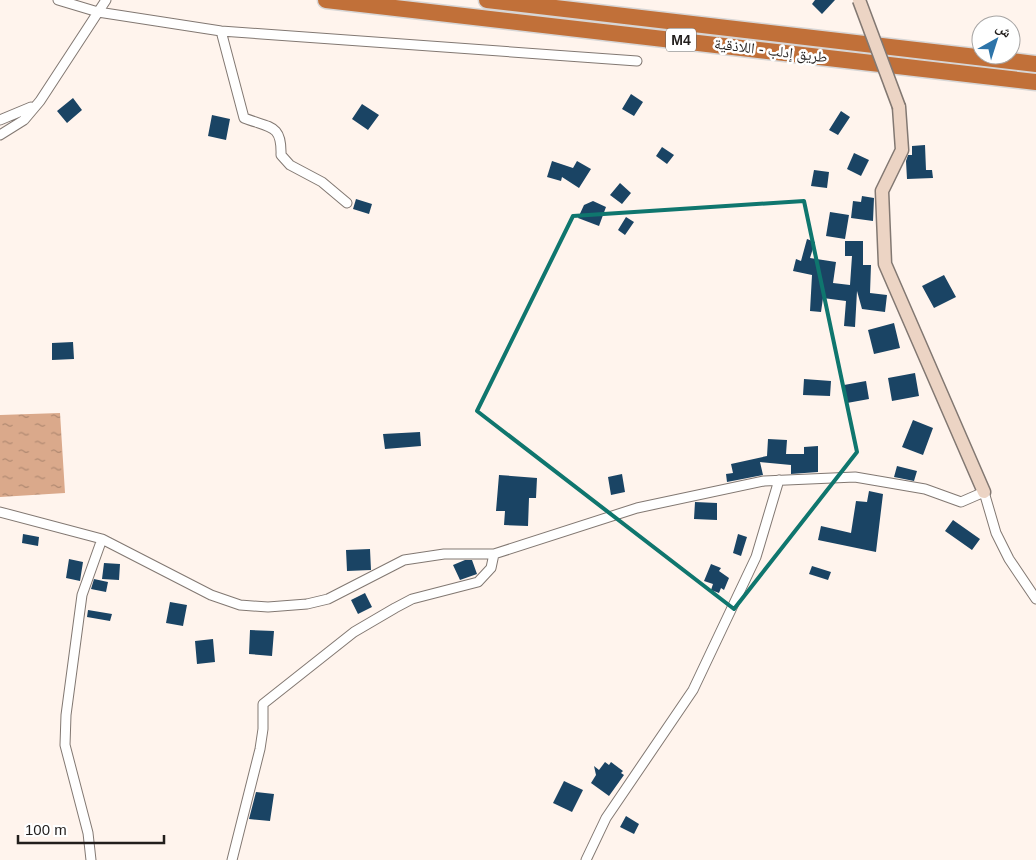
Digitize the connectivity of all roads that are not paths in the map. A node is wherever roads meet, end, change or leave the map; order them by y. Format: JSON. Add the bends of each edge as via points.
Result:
{"nodes":[{"id":1,"x":58,"y":0,"type":"edge"},
{"id":2,"x":106,"y":0,"type":"edge"},
{"id":3,"x":326,"y":0,"type":"edge"},
{"id":4,"x":487,"y":0,"type":"edge"},
{"id":5,"x":858,"y":0,"type":"edge"},
{"id":6,"x":98,"y":12,"type":"junction"},
{"id":7,"x":222,"y":31,"type":"junction"},
{"id":8,"x":637,"y":61,"type":"dead end"},
{"id":9,"x":1036,"y":64,"type":"edge"},
{"id":10,"x":1036,"y":82,"type":"edge"},
{"id":11,"x":40,"y":101,"type":"junction"},
{"id":12,"x":0,"y":120,"type":"edge"},
{"id":13,"x":0,"y":134,"type":"edge"},
{"id":14,"x":348,"y":203,"type":"dead end"},
{"id":15,"x":779,"y":480,"type":"junction"},
{"id":16,"x":984,"y":492,"type":"junction"},
{"id":17,"x":0,"y":512,"type":"edge"},
{"id":18,"x":102,"y":538,"type":"junction"},
{"id":19,"x":494,"y":554,"type":"junction"},
{"id":20,"x":1036,"y":599,"type":"edge"},
{"id":21,"x":91,"y":860,"type":"edge"},
{"id":22,"x":232,"y":860,"type":"edge"},
{"id":23,"x":586,"y":860,"type":"edge"}],
"edges":[{"from":1,"to":6,"type":"street"},
{"from":2,"to":6,"type":"street"},
{"from":3,"to":10,"type":"highway","name":"طريق إدلب - اللاذقية","number":"M4"},
{"from":4,"to":9,"type":"highway","name":"طريق إدلب - اللاذقية","number":"M4"},
{"from":5,"to":16,"type":"street","bridge":true,"via":[[900,106],[902,150],[882,191],[886,264]]},
{"from":6,"to":7,"type":"street"},
{"from":6,"to":11,"type":"street"},
{"from":7,"to":8,"type":"street"},
{"from":7,"to":14,"type":"street","via":[[244,118],[277,130],[282,138],[281,156]]},
{"from":11,"to":12,"type":"street","via":[[27,110]]},
{"from":11,"to":13,"type":"street","via":[[24,120]]},
{"from":15,"to":16,"type":"street","via":[[839,476],[873,479],[925,489],[961,502]]},
{"from":15,"to":19,"type":"street","via":[[637,508]]},
{"from":15,"to":23,"type":"street","via":[[756,557],[693,690],[606,818]]},
{"from":16,"to":20,"type":"street","via":[[996,533]]},
{"from":17,"to":18,"type":"street"},
{"from":18,"to":19,"type":"street","via":[[211,595],[240,605],[268,608],[328,600],[404,560],[444,554]]},
{"from":18,"to":21,"type":"street","via":[[82,595],[66,715],[65,745],[88,833]]},
{"from":19,"to":22,"type":"street","via":[[491,568],[478,582],[412,600],[395,608],[354,632],[263,704],[260,749]]}]}
